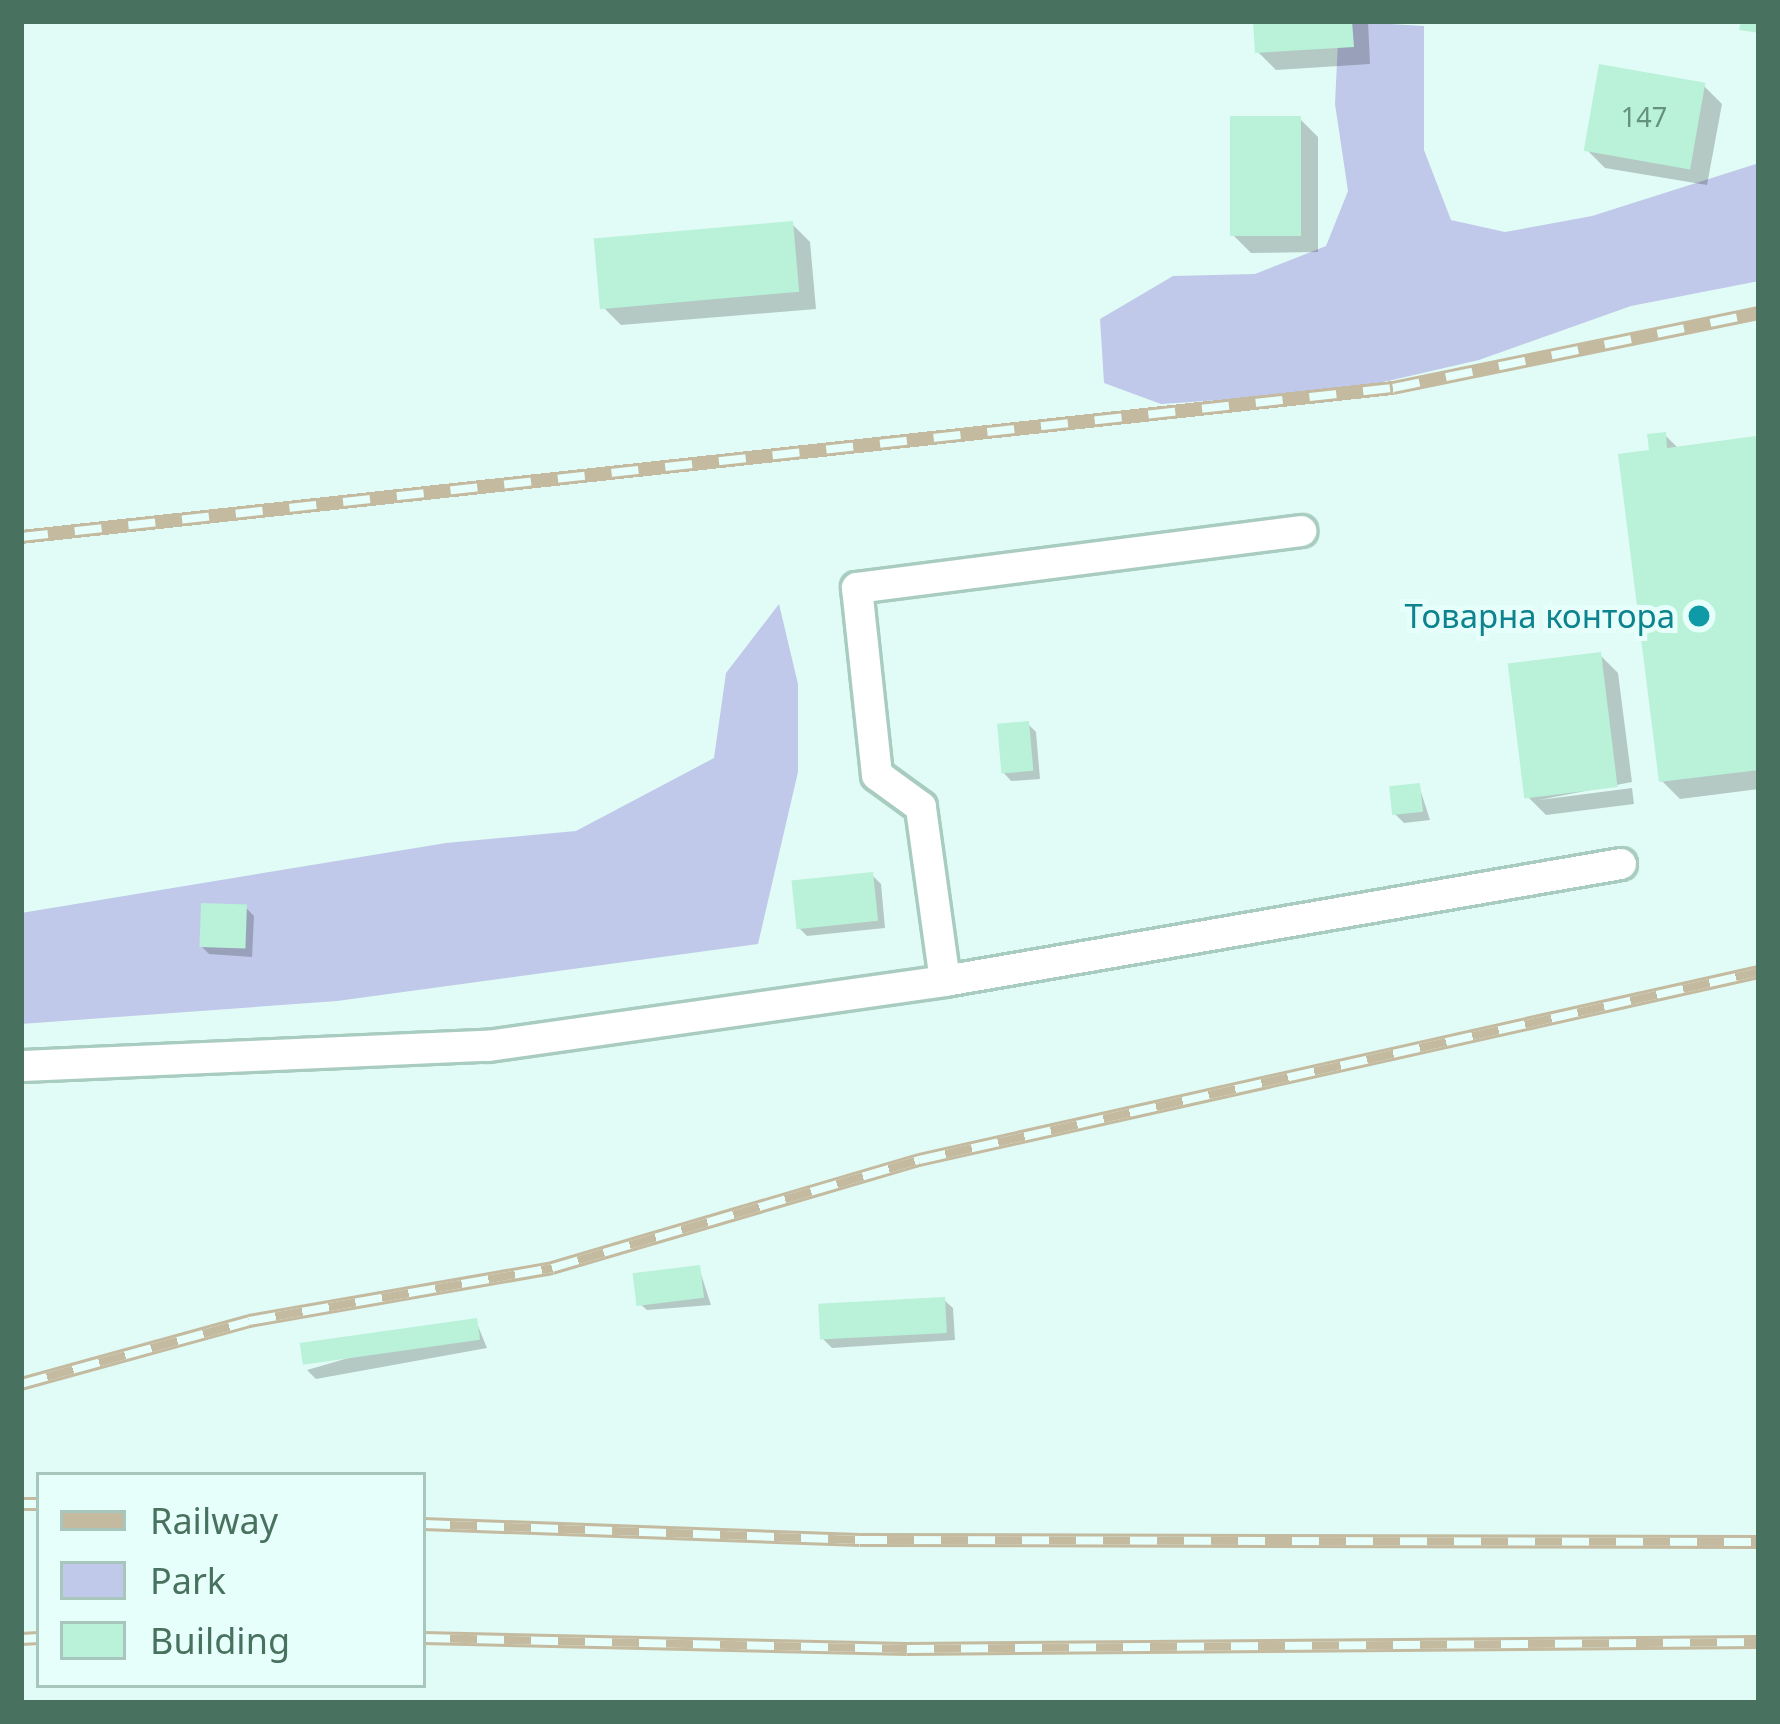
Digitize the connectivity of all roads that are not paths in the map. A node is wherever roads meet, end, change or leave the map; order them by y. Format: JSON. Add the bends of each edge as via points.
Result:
{"nodes":[{"id":1,"x":1301,"y":532,"type":"dead end"},
{"id":2,"x":1621,"y":864,"type":"dead end"},
{"id":3,"x":945,"y":981,"type":"junction"},
{"id":4,"x":21,"y":1066,"type":"edge"}],
"edges":[{"from":1,"to":3,"type":"lane","via":[[856,588],[877,775],[921,806]]},
{"from":2,"to":3,"type":"lane"},
{"from":3,"to":4,"type":"lane","via":[[488,1046]]}]}
